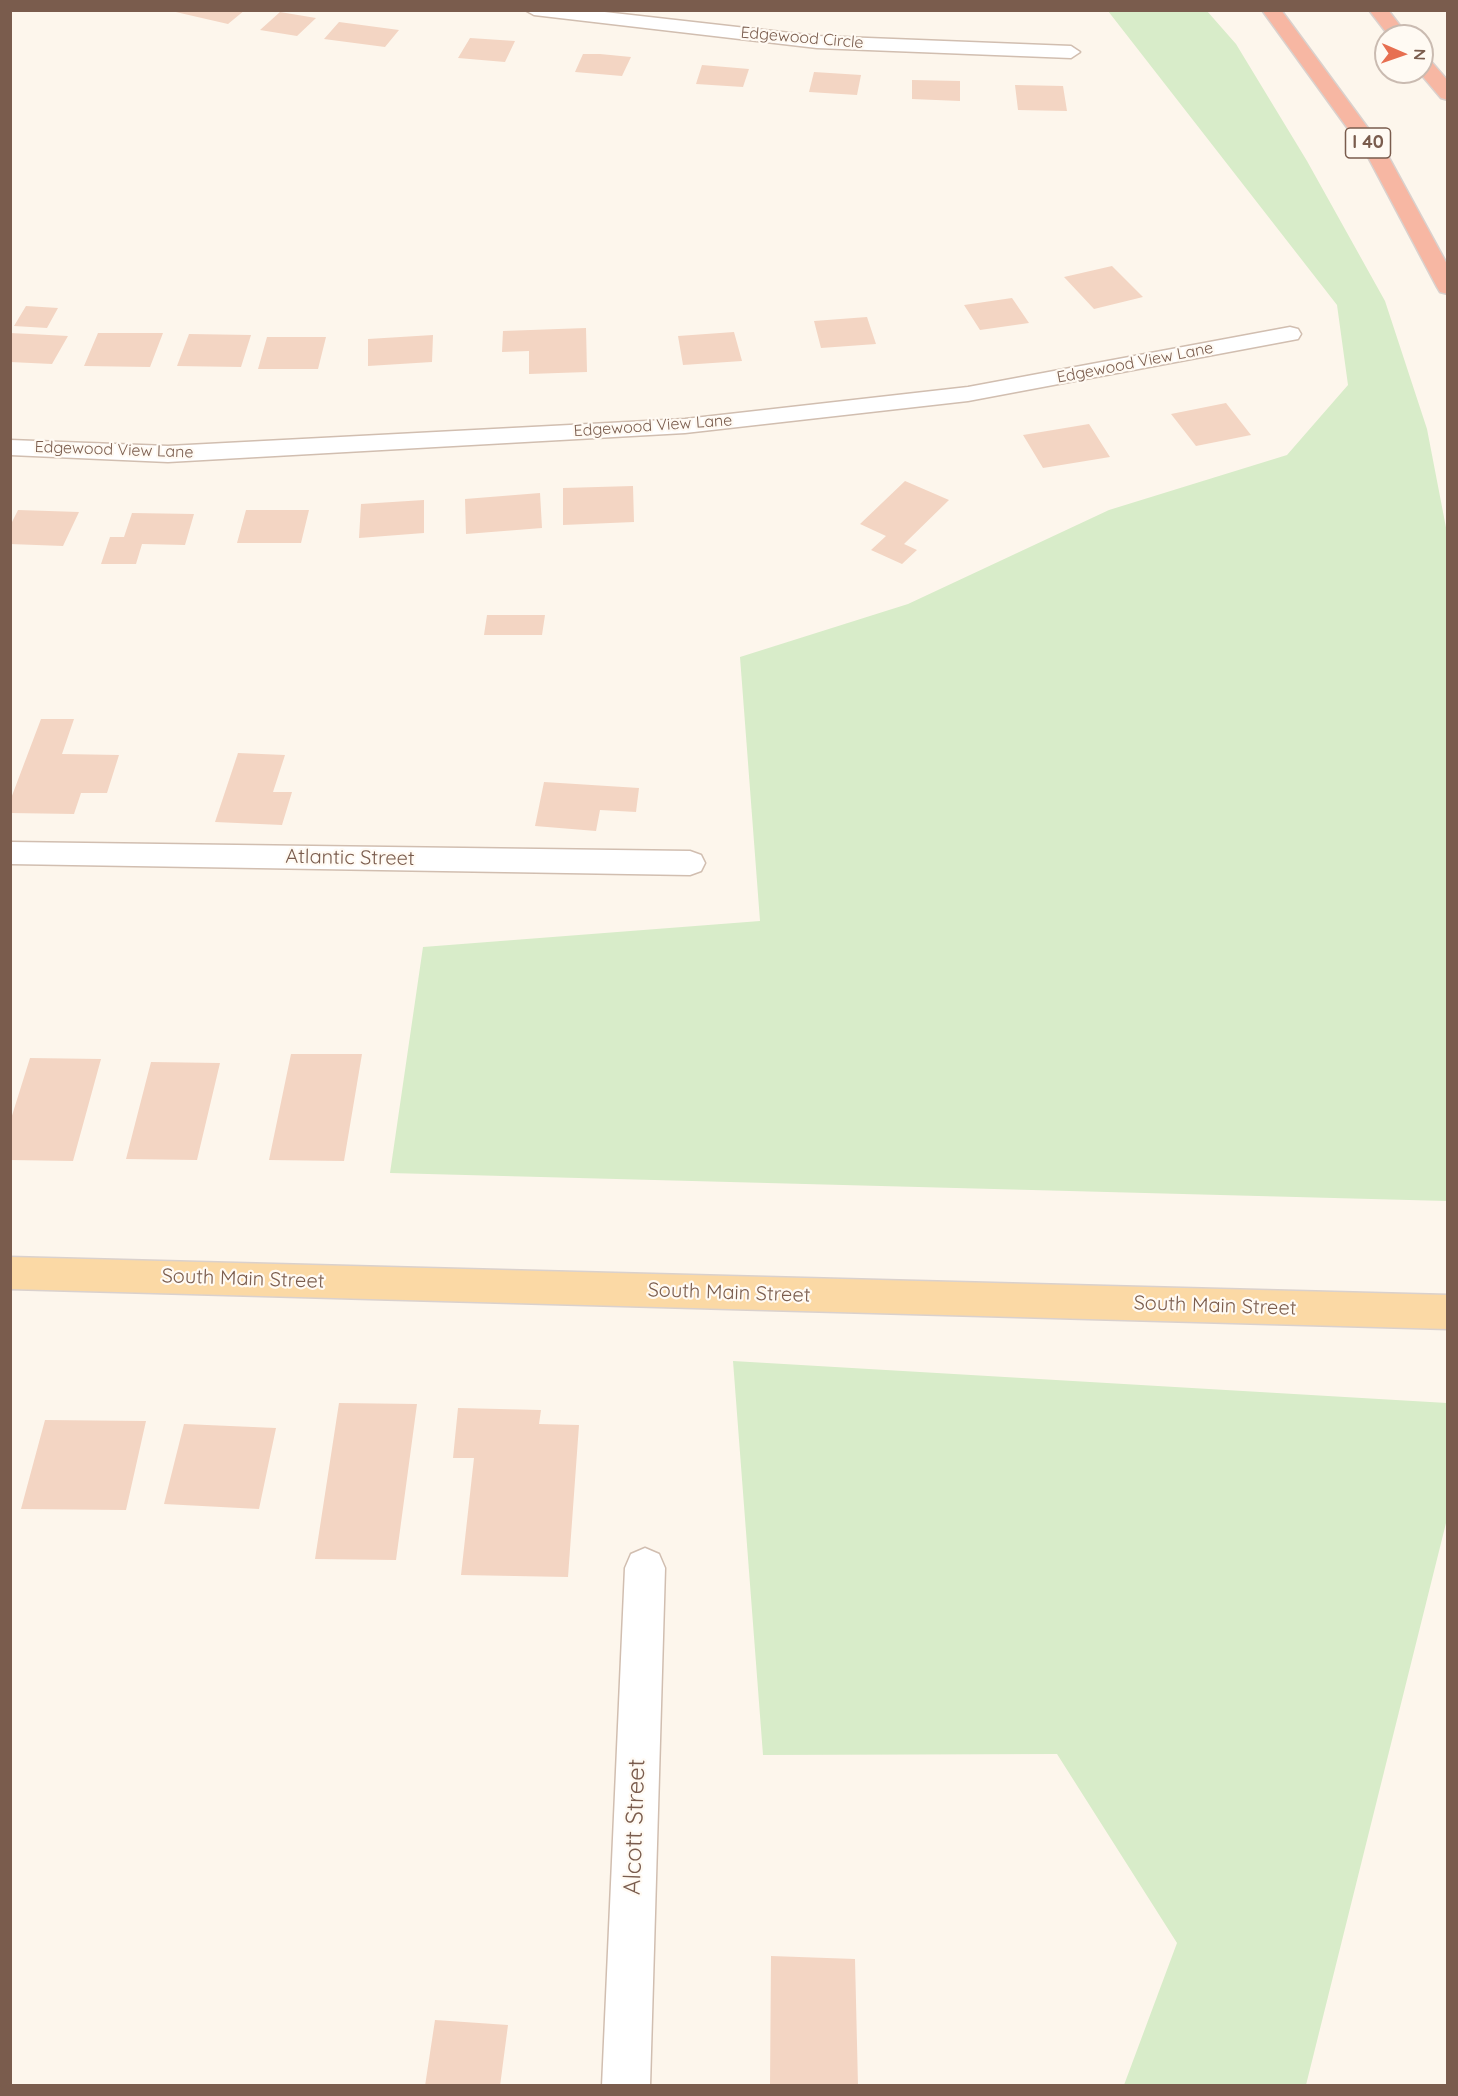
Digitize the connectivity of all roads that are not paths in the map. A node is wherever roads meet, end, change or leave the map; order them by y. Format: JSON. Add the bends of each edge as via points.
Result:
{"nodes":[{"id":1,"x":534,"y":10,"type":"edge"},
{"id":2,"x":1271,"y":10,"type":"edge"},
{"id":3,"x":1378,"y":10,"type":"edge"},
{"id":4,"x":1390,"y":24,"type":"edge"},
{"id":5,"x":1071,"y":52,"type":"dead end"},
{"id":6,"x":1434,"y":77,"type":"edge"},
{"id":7,"x":1448,"y":94,"type":"edge"},
{"id":8,"x":1448,"y":287,"type":"edge"},
{"id":9,"x":1290,"y":334,"type":"dead end"},
{"id":10,"x":10,"y":447,"type":"edge"},
{"id":11,"x":10,"y":854,"type":"edge"},
{"id":12,"x":690,"y":863,"type":"dead end"},
{"id":13,"x":10,"y":1273,"type":"edge"},
{"id":14,"x":1448,"y":1312,"type":"edge"},
{"id":15,"x":645,"y":1568,"type":"dead end"},
{"id":16,"x":626,"y":2085,"type":"edge"}],
"edges":[{"from":1,"to":5,"type":"street","name":"Edgewood Circle","via":[[817,42]]},
{"from":2,"to":8,"type":"highway","number":"I 40","via":[[1377,154]]},
{"from":3,"to":4,"type":"highway"},
{"from":6,"to":7,"type":"highway"},
{"from":9,"to":10,"type":"street","name":"Edgewood View Lane","via":[[968,394],[685,426],[168,454]]},
{"from":11,"to":12,"type":"street","name":"Atlantic Street"},
{"from":13,"to":14,"type":"main road","name":"South Main Street"},
{"from":15,"to":16,"type":"street","name":"Alcott Street"}]}
